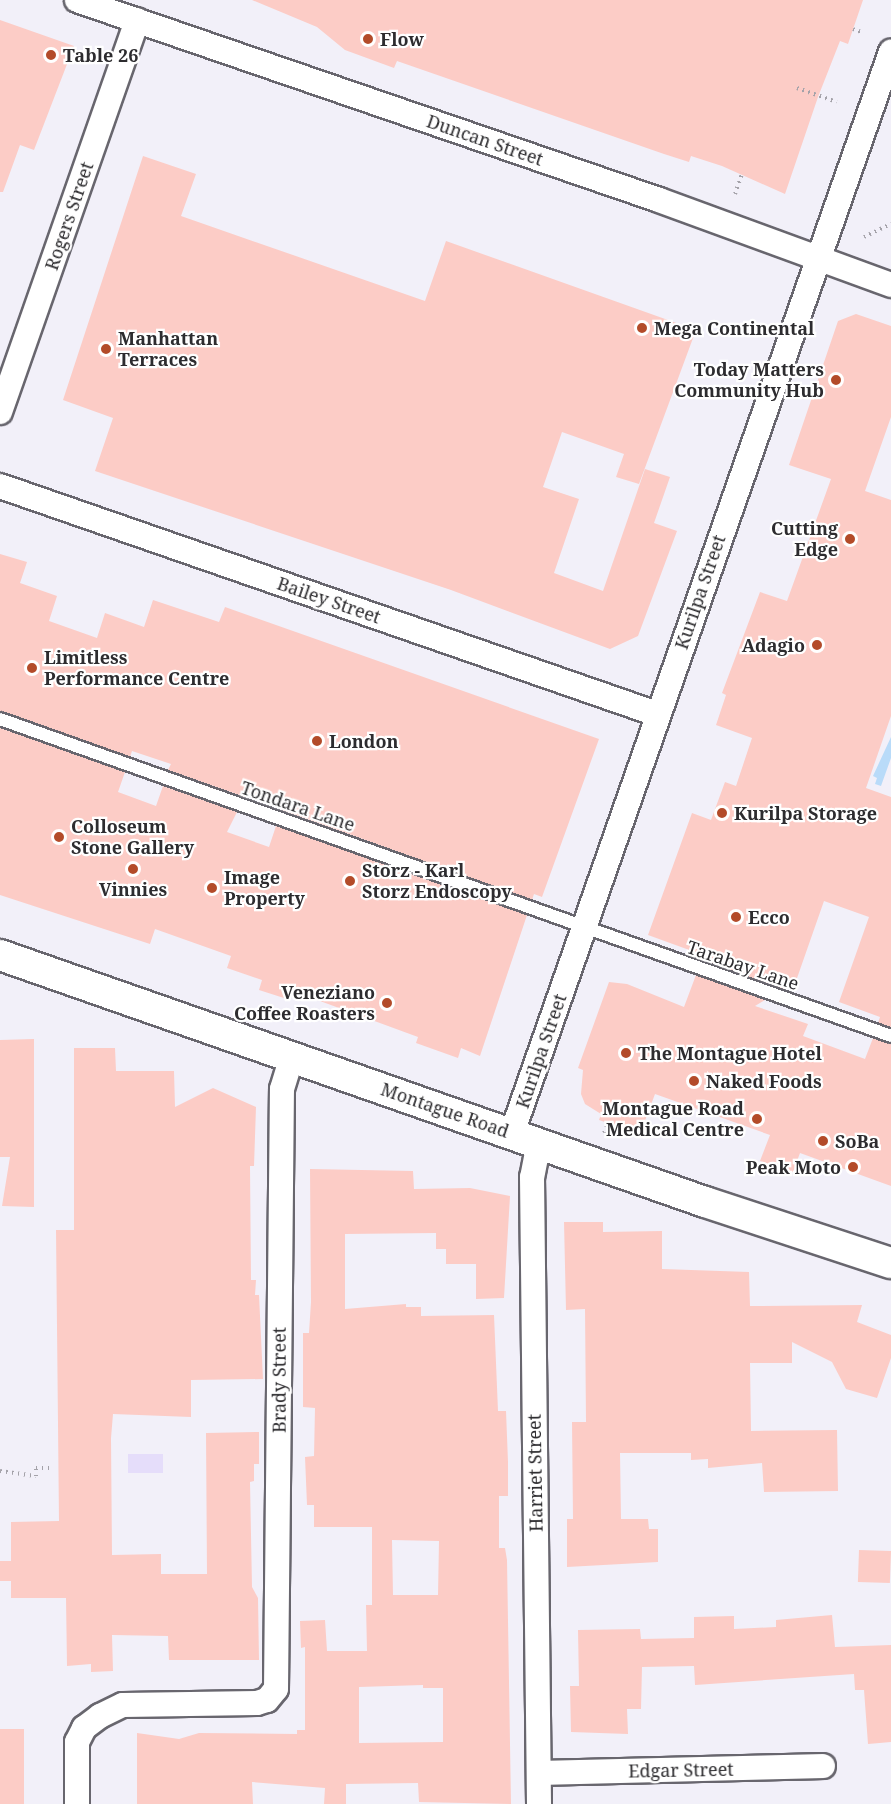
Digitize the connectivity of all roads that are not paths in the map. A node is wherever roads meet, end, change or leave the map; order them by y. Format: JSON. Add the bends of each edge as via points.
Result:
{"nodes":[{"id":1,"x":77,"y":0,"type":"edge"},
{"id":2,"x":137,"y":20,"type":"junction"},
{"id":3,"x":891,"y":52,"type":"edge"},
{"id":4,"x":817,"y":259,"type":"junction"},
{"id":5,"x":891,"y":285,"type":"edge"},
{"id":6,"x":0,"y":412,"type":"edge"},
{"id":7,"x":0,"y":486,"type":"edge"},
{"id":8,"x":657,"y":714,"type":"junction"},
{"id":9,"x":0,"y":720,"type":"edge"},
{"id":10,"x":584,"y":926,"type":"junction"},
{"id":11,"x":0,"y":955,"type":"edge"},
{"id":12,"x":891,"y":1036,"type":"edge"},
{"id":13,"x":292,"y":1057,"type":"junction"},
{"id":14,"x":526,"y":1138,"type":"junction"},
{"id":15,"x":891,"y":1263,"type":"edge"},
{"id":16,"x":823,"y":1766,"type":"dead end"},
{"id":17,"x":540,"y":1773,"type":"junction"},
{"id":18,"x":77,"y":1804,"type":"edge"},
{"id":19,"x":539,"y":1804,"type":"edge"}],
"edges":[{"from":1,"to":2,"type":"street","name":"Duncan Street"},
{"from":2,"to":4,"type":"street","name":"Duncan Street"},
{"from":2,"to":6,"type":"street","name":"Rogers Street"},
{"from":3,"to":4,"type":"street","name":"Kurilpa Street"},
{"from":4,"to":5,"type":"street","name":"Duncan Street"},
{"from":4,"to":8,"type":"street","name":"Kurilpa Street"},
{"from":7,"to":8,"type":"street","name":"Bailey Street"},
{"from":8,"to":10,"type":"street","name":"Kurilpa Street"},
{"from":9,"to":10,"type":"lane","name":"Tondara Lane"},
{"from":10,"to":12,"type":"lane","name":"Tarabay Lane"},
{"from":10,"to":14,"type":"street","name":"Kurilpa Street"},
{"from":11,"to":13,"type":"street","name":"Montague Road"},
{"from":13,"to":14,"type":"street","name":"Montague Road"},
{"from":13,"to":18,"type":"street","name":"Brady Street","via":[[282,1089],[279,1678],[267,1700],[123,1705],[84,1728],[77,1742]]},
{"from":14,"to":15,"type":"street","name":"Montague Road"},
{"from":14,"to":17,"type":"street","name":"Harriet Street","via":[[532,1177]]},
{"from":16,"to":17,"type":"street","name":"Edgar Street"},
{"from":17,"to":19,"type":"street","name":"Harriet Street"}]}
